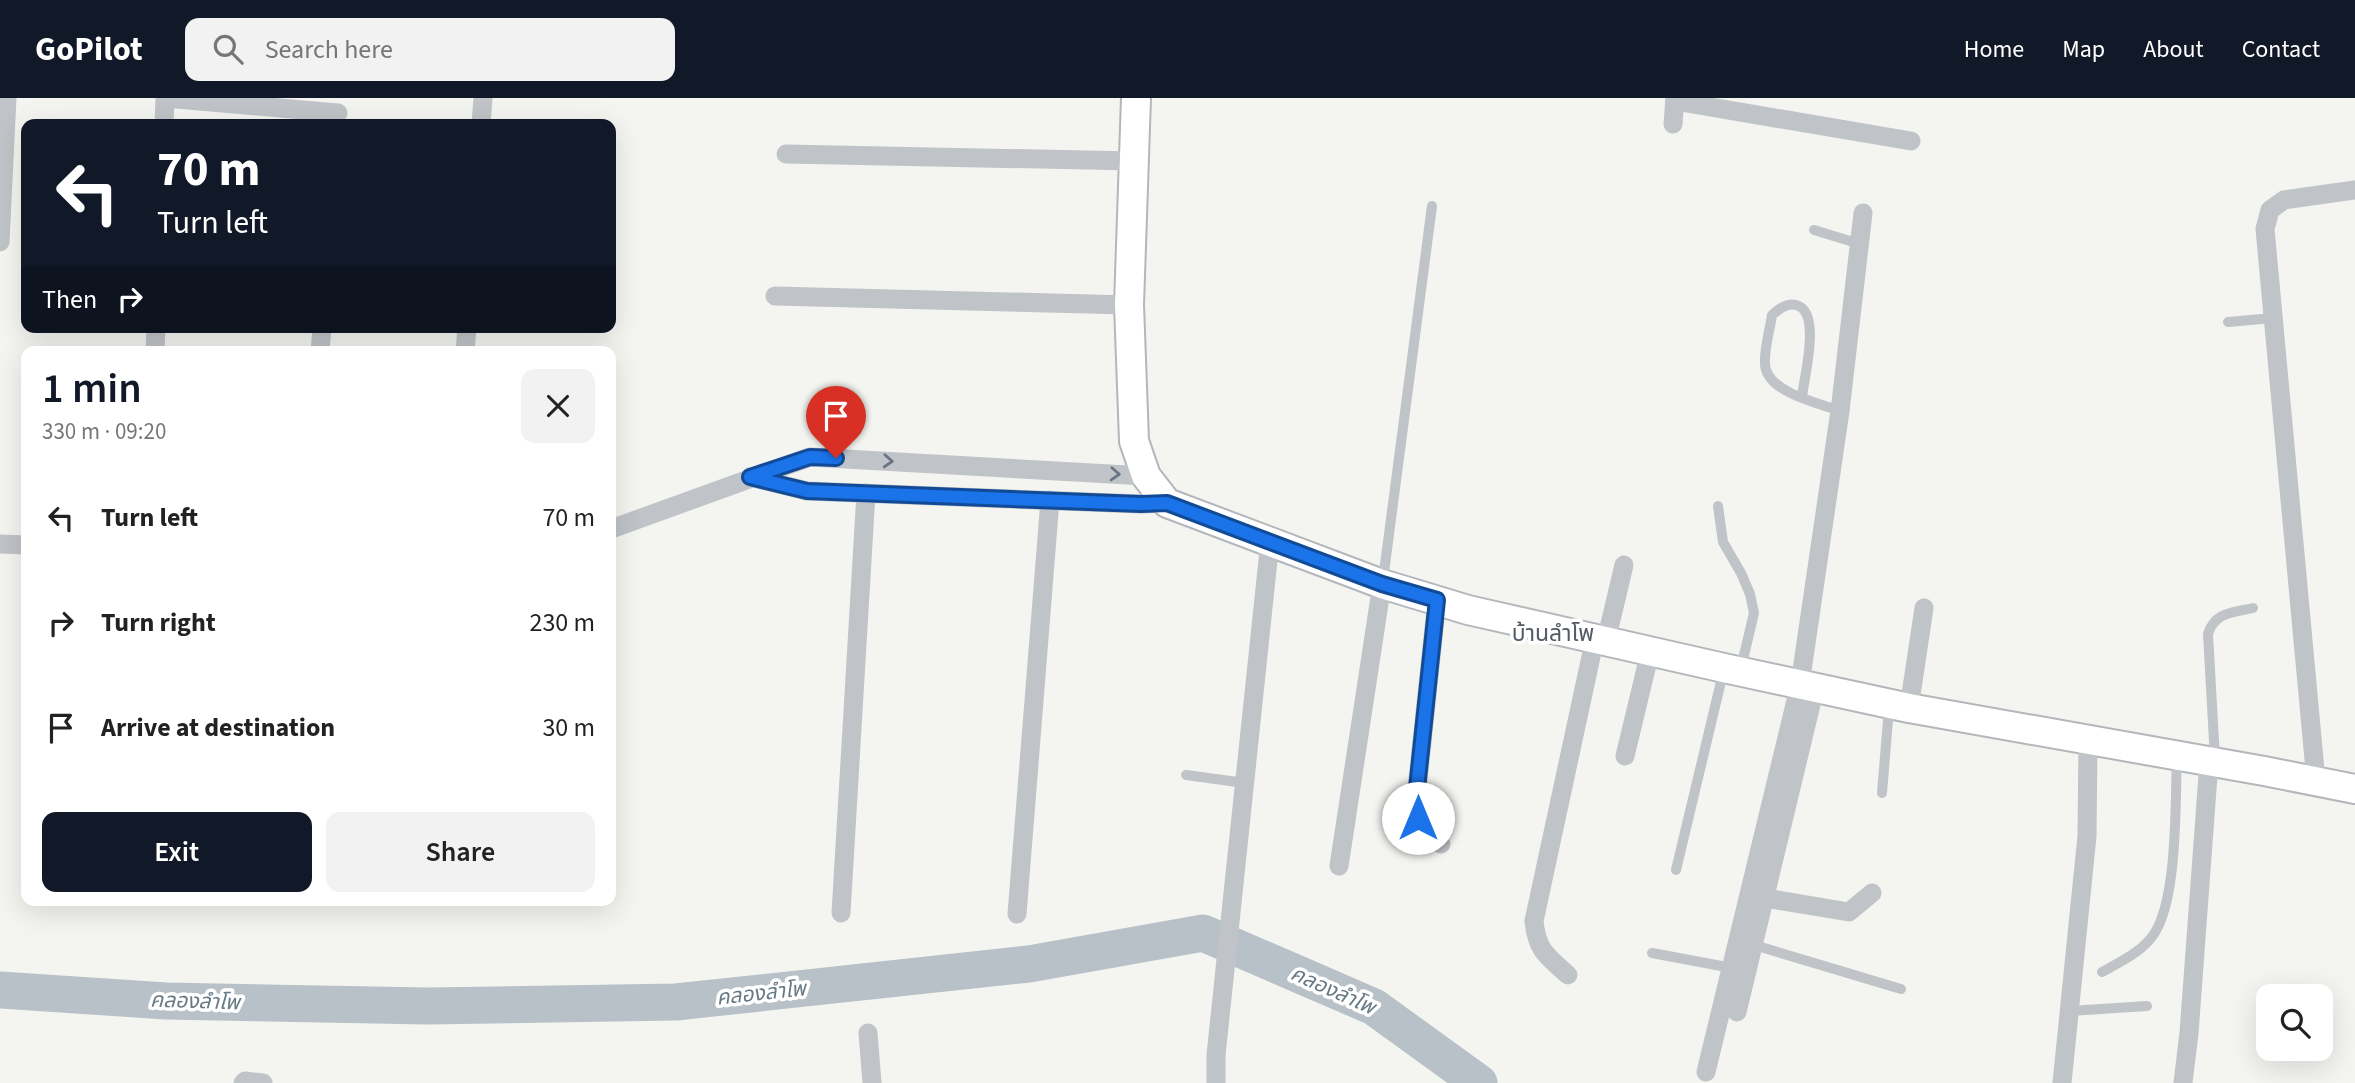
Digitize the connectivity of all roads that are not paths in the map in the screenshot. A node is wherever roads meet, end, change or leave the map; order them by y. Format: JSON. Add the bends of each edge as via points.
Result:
{"nodes":[{"id":1,"x":7,"y":98,"type":"edge"},
{"id":2,"x":483,"y":98,"type":"edge"},
{"id":3,"x":1136,"y":98,"type":"edge"},
{"id":4,"x":1675,"y":99,"type":"edge"},
{"id":5,"x":338,"y":112,"type":"edge"},
{"id":6,"x":164,"y":119,"type":"edge"},
{"id":7,"x":481,"y":119,"type":"edge"},
{"id":8,"x":1673,"y":124,"type":"dead end"},
{"id":9,"x":1911,"y":141,"type":"dead end"},
{"id":10,"x":786,"y":155,"type":"dead end"},
{"id":11,"x":1135,"y":161,"type":"junction"},
{"id":12,"x":2355,"y":190,"type":"edge"},
{"id":13,"x":1432,"y":206,"type":"dead end"},
{"id":14,"x":1863,"y":214,"type":"dead end"},
{"id":15,"x":1814,"y":230,"type":"dead end"},
{"id":16,"x":0,"y":242,"type":"edge"},
{"id":17,"x":1860,"y":244,"type":"junction"},
{"id":18,"x":775,"y":296,"type":"dead end"},
{"id":19,"x":1129,"y":304,"type":"junction"},
{"id":20,"x":2273,"y":318,"type":"junction"},
{"id":21,"x":2228,"y":322,"type":"dead end"},
{"id":22,"x":1802,"y":397,"type":"junction"},
{"id":23,"x":1840,"y":411,"type":"junction"},
{"id":24,"x":1146,"y":476,"type":"junction"},
{"id":25,"x":750,"y":477,"type":"junction"},
{"id":26,"x":866,"y":493,"type":"junction"},
{"id":27,"x":1049,"y":500,"type":"junction"},
{"id":28,"x":1167,"y":503,"type":"junction"},
{"id":29,"x":1718,"y":506,"type":"dead end"},
{"id":30,"x":616,"y":527,"type":"edge"},
{"id":31,"x":1270,"y":541,"type":"junction"},
{"id":32,"x":0,"y":544,"type":"edge"},
{"id":33,"x":21,"y":545,"type":"edge"},
{"id":34,"x":1624,"y":565,"type":"dead end"},
{"id":35,"x":1382,"y":584,"type":"junction"},
{"id":36,"x":1437,"y":600,"type":"junction"},
{"id":37,"x":1924,"y":608,"type":"dead end"},
{"id":38,"x":2253,"y":608,"type":"dead end"},
{"id":39,"x":1601,"y":640,"type":"junction"},
{"id":40,"x":1650,"y":652,"type":"junction"},
{"id":41,"x":1732,"y":670,"type":"junction"},
{"id":42,"x":1808,"y":686,"type":"junction"},
{"id":43,"x":1899,"y":706,"type":"junction"},
{"id":44,"x":2088,"y":741,"type":"junction"},
{"id":45,"x":1625,"y":756,"type":"dead end"},
{"id":46,"x":2177,"y":757,"type":"junction"},
{"id":47,"x":2212,"y":762,"type":"junction"},
{"id":48,"x":1186,"y":775,"type":"dead end"},
{"id":49,"x":2316,"y":781,"type":"junction"},
{"id":50,"x":1245,"y":783,"type":"junction"},
{"id":51,"x":2355,"y":789,"type":"edge"},
{"id":52,"x":1882,"y":793,"type":"dead end"},
{"id":53,"x":1441,"y":844,"type":"dead end"},
{"id":54,"x":1339,"y":866,"type":"dead end"},
{"id":55,"x":1676,"y":870,"type":"dead end"},
{"id":56,"x":1871,"y":893,"type":"dead end"},
{"id":57,"x":1765,"y":898,"type":"junction"},
{"id":58,"x":841,"y":913,"type":"dead end"},
{"id":59,"x":1017,"y":914,"type":"dead end"},
{"id":60,"x":1754,"y":945,"type":"junction"},
{"id":61,"x":1652,"y":953,"type":"dead end"},
{"id":62,"x":1732,"y":968,"type":"junction"},
{"id":63,"x":2102,"y":972,"type":"dead end"},
{"id":64,"x":1568,"y":975,"type":"dead end"},
{"id":65,"x":1901,"y":989,"type":"dead end"},
{"id":66,"x":2147,"y":1006,"type":"dead end"},
{"id":67,"x":2070,"y":1011,"type":"junction"},
{"id":68,"x":1737,"y":1012,"type":"dead end"},
{"id":69,"x":868,"y":1033,"type":"dead end"},
{"id":70,"x":1706,"y":1072,"type":"dead end"},
{"id":71,"x":243,"y":1083,"type":"edge"},
{"id":72,"x":264,"y":1083,"type":"edge"},
{"id":73,"x":872,"y":1083,"type":"edge"},
{"id":74,"x":1216,"y":1083,"type":"edge"},
{"id":75,"x":2062,"y":1083,"type":"edge"},
{"id":76,"x":2183,"y":1083,"type":"edge"}],
"edges":[{"from":1,"to":16,"type":"street"},
{"from":2,"to":7,"type":"street"},
{"from":3,"to":11,"type":"street"},
{"from":4,"to":8,"type":"street"},
{"from":4,"to":9,"type":"street"},
{"from":5,"to":6,"type":"street","via":[[165,98]]},
{"from":10,"to":11,"type":"street"},
{"from":11,"to":19,"type":"street"},
{"from":12,"to":20,"type":"street","via":[[2284,200],[2270,210],[2265,229]]},
{"from":13,"to":35,"type":"lane"},
{"from":14,"to":17,"type":"street"},
{"from":15,"to":17,"type":"lane"},
{"from":17,"to":23,"type":"street"},
{"from":18,"to":19,"type":"street"},
{"from":19,"to":24,"type":"street","via":[[1134,441]]},
{"from":20,"to":21,"type":"lane"},
{"from":20,"to":49,"type":"street"},
{"from":22,"to":22,"type":"lane","via":[[1769,379],[1765,365],[1772,315],[1794,305],[1805,309],[1810,318]]},
{"from":22,"to":23,"type":"lane"},
{"from":23,"to":42,"type":"street"},
{"from":25,"to":24,"type":"street","one_way":true,"via":[[810,457]]},
{"from":24,"to":28,"type":"street"},
{"from":25,"to":26,"type":"street","via":[[807,491]]},
{"from":25,"to":30,"type":"street"},
{"from":26,"to":27,"type":"street"},
{"from":26,"to":58,"type":"street"},
{"from":27,"to":28,"type":"street"},
{"from":27,"to":59,"type":"street"},
{"from":28,"to":31,"type":"street"},
{"from":29,"to":41,"type":"lane","via":[[1723,542],[1741,573],[1754,613]]},
{"from":31,"to":35,"type":"street"},
{"from":31,"to":50,"type":"street"},
{"from":32,"to":33,"type":"street"},
{"from":34,"to":39,"type":"street"},
{"from":35,"to":36,"type":"street"},
{"from":35,"to":54,"type":"street"},
{"from":36,"to":39,"type":"street"},
{"from":36,"to":53,"type":"street","via":[[1416,798],[1425,832]]},
{"from":37,"to":43,"type":"street"},
{"from":38,"to":47,"type":"lane","via":[[2217,618],[2208,635]]},
{"from":39,"to":40,"type":"street"},
{"from":39,"to":64,"type":"street","via":[[1534,921],[1536,940]]},
{"from":40,"to":41,"type":"street"},
{"from":40,"to":45,"type":"street"},
{"from":41,"to":42,"type":"street"},
{"from":41,"to":55,"type":"lane"},
{"from":42,"to":43,"type":"street"},
{"from":42,"to":57,"type":"street"},
{"from":42,"to":62,"type":"street"},
{"from":43,"to":44,"type":"street"},
{"from":43,"to":52,"type":"lane"},
{"from":44,"to":46,"type":"street"},
{"from":44,"to":67,"type":"street","via":[[2087,836]]},
{"from":46,"to":47,"type":"street"},
{"from":46,"to":63,"type":"lane","via":[[2165,913],[2153,935],[2132,955]]},
{"from":47,"to":49,"type":"street"},
{"from":47,"to":76,"type":"street"},
{"from":48,"to":50,"type":"lane"},
{"from":49,"to":51,"type":"street"},
{"from":50,"to":74,"type":"street"},
{"from":56,"to":57,"type":"street","via":[[1849,912]]},
{"from":57,"to":60,"type":"street"},
{"from":60,"to":65,"type":"lane"},
{"from":60,"to":68,"type":"street"},
{"from":61,"to":62,"type":"lane"},
{"from":62,"to":70,"type":"street"},
{"from":66,"to":67,"type":"lane"},
{"from":67,"to":75,"type":"street"},
{"from":69,"to":73,"type":"street"},
{"from":71,"to":72,"type":"street"}]}
